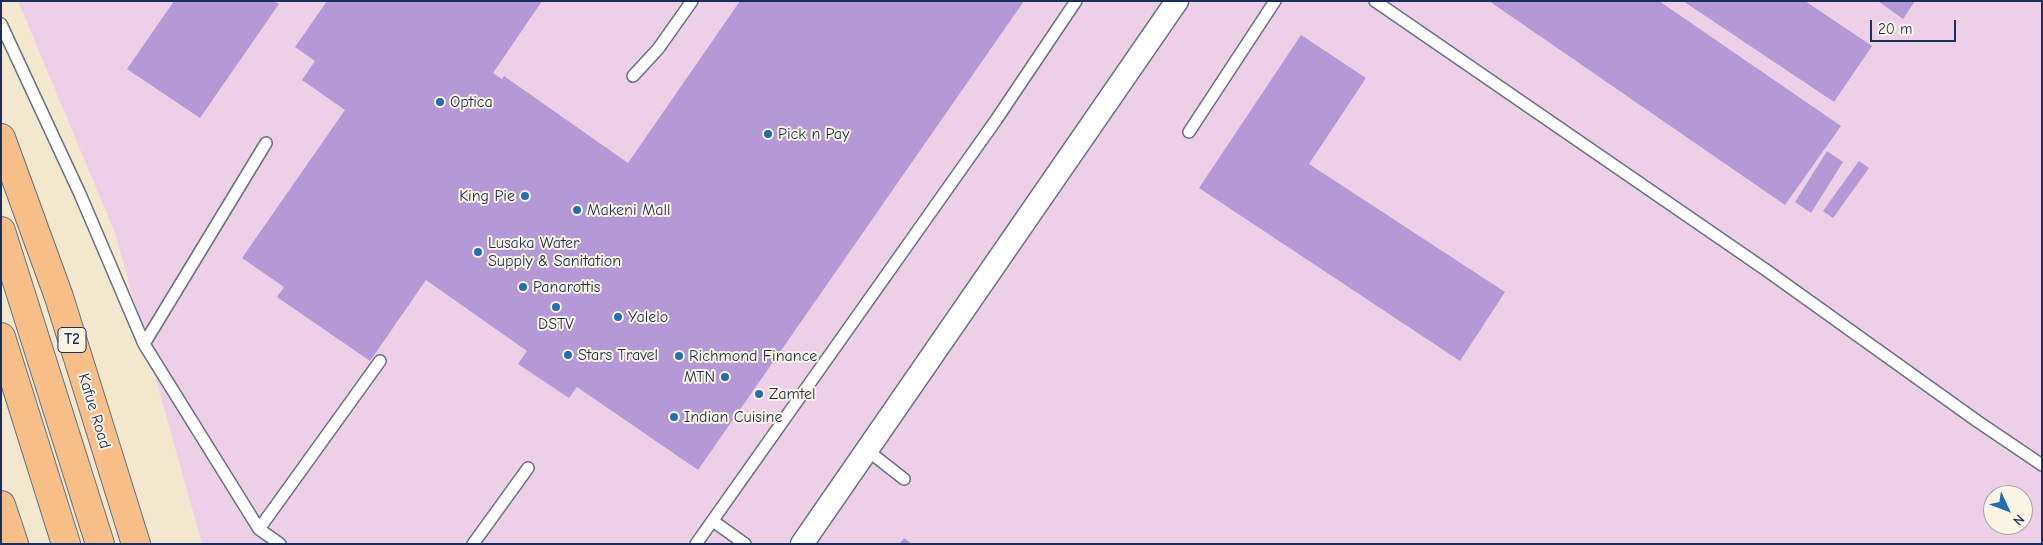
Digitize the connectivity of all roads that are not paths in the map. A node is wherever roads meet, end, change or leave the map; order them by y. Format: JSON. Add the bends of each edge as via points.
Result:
{"nodes":[{"id":1,"x":692,"y":1,"type":"edge"},
{"id":2,"x":1076,"y":1,"type":"edge"},
{"id":3,"x":1177,"y":1,"type":"edge"},
{"id":4,"x":1275,"y":1,"type":"edge"},
{"id":5,"x":1374,"y":1,"type":"edge"},
{"id":6,"x":1,"y":24,"type":"edge"},
{"id":7,"x":633,"y":76,"type":"dead end"},
{"id":8,"x":1189,"y":132,"type":"dead end"},
{"id":9,"x":1,"y":138,"type":"edge"},
{"id":10,"x":266,"y":144,"type":"dead end"},
{"id":11,"x":1,"y":231,"type":"edge"},
{"id":12,"x":1,"y":337,"type":"edge"},
{"id":13,"x":144,"y":344,"type":"junction"},
{"id":14,"x":380,"y":361,"type":"dead end"},
{"id":15,"x":867,"y":450,"type":"junction"},
{"id":16,"x":2042,"y":465,"type":"edge"},
{"id":17,"x":528,"y":468,"type":"dead end"},
{"id":18,"x":904,"y":479,"type":"dead end"},
{"id":19,"x":1,"y":505,"type":"edge"},
{"id":20,"x":713,"y":521,"type":"junction"},
{"id":21,"x":259,"y":529,"type":"junction"},
{"id":22,"x":809,"y":541,"type":"edge"},
{"id":23,"x":14,"y":544,"type":"edge"},
{"id":24,"x":66,"y":544,"type":"edge"},
{"id":25,"x":100,"y":544,"type":"edge"},
{"id":26,"x":136,"y":544,"type":"edge"},
{"id":27,"x":280,"y":544,"type":"edge"},
{"id":28,"x":473,"y":544,"type":"edge"},
{"id":29,"x":696,"y":544,"type":"edge"},
{"id":30,"x":745,"y":544,"type":"edge"}],
"edges":[{"from":1,"to":7,"type":"lane","via":[[658,49]]},
{"from":2,"to":20,"type":"lane","via":[[996,120]]},
{"from":3,"to":15,"type":"street"},
{"from":4,"to":8,"type":"lane"},
{"from":5,"to":16,"type":"lane","via":[[1766,270]]},
{"from":6,"to":13,"type":"lane","via":[[80,194]]},
{"from":9,"to":26,"type":"main road","name":"Kafue Road","number":"T2","via":[[59,298]]},
{"from":10,"to":13,"type":"lane"},
{"from":11,"to":25,"type":"main road","name":"Kafue Road","number":"T2"},
{"from":12,"to":24,"type":"main road"},
{"from":13,"to":21,"type":"lane"},
{"from":14,"to":21,"type":"lane"},
{"from":15,"to":18,"type":"lane"},
{"from":15,"to":22,"type":"street"},
{"from":17,"to":28,"type":"lane"},
{"from":19,"to":23,"type":"main road"},
{"from":20,"to":29,"type":"lane"},
{"from":20,"to":30,"type":"lane"},
{"from":21,"to":27,"type":"lane"}]}
